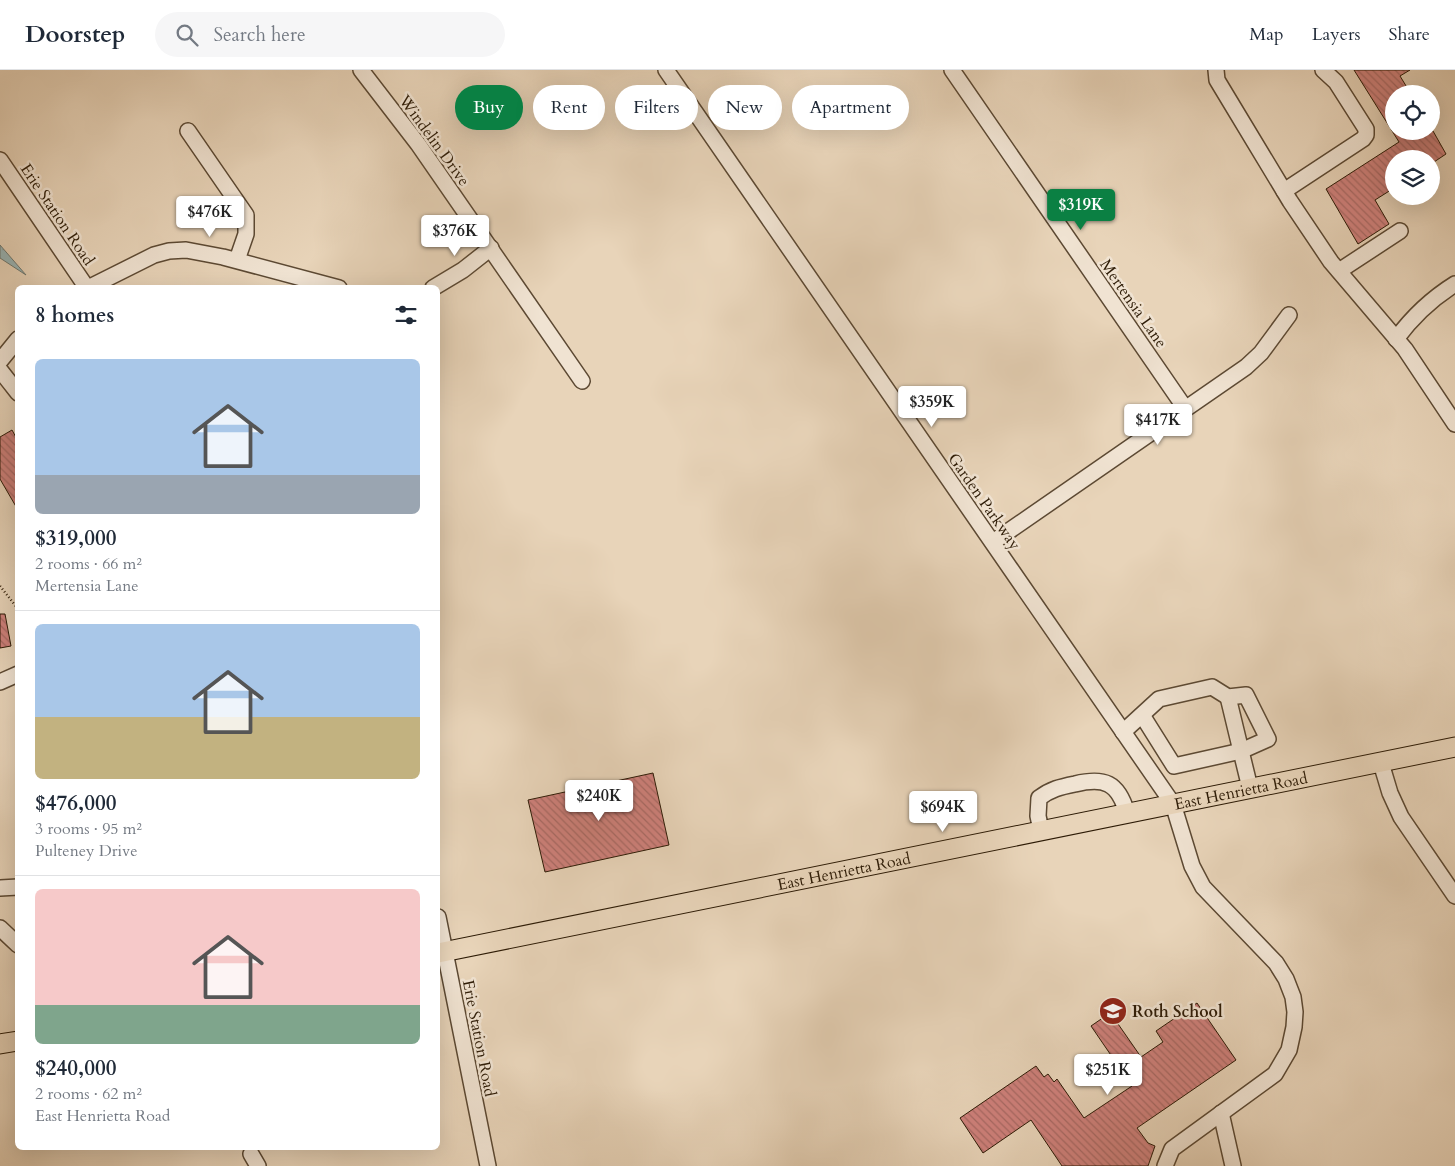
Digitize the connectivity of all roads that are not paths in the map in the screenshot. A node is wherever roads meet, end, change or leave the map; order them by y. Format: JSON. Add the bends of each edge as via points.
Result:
{"nodes":[{"id":1,"x":360,"y":70,"type":"edge"},
{"id":2,"x":666,"y":70,"type":"edge"},
{"id":3,"x":952,"y":70,"type":"edge"},
{"id":4,"x":1216,"y":70,"type":"edge"},
{"id":5,"x":1323,"y":70,"type":"edge"},
{"id":6,"x":188,"y":131,"type":"dead end"},
{"id":7,"x":0,"y":160,"type":"edge"},
{"id":8,"x":1284,"y":191,"type":"junction"},
{"id":9,"x":1400,"y":231,"type":"dead end"},
{"id":10,"x":491,"y":248,"type":"junction"},
{"id":11,"x":237,"y":260,"type":"junction"},
{"id":12,"x":1339,"y":271,"type":"junction"},
{"id":13,"x":1455,"y":284,"type":"edge"},
{"id":14,"x":86,"y":285,"type":"edge"},
{"id":15,"x":94,"y":285,"type":"edge"},
{"id":16,"x":329,"y":285,"type":"edge"},
{"id":17,"x":438,"y":285,"type":"edge"},
{"id":18,"x":1289,"y":315,"type":"dead end"},
{"id":19,"x":1396,"y":339,"type":"junction"},
{"id":20,"x":15,"y":343,"type":"edge"},
{"id":21,"x":0,"y":361,"type":"edge"},
{"id":22,"x":0,"y":370,"type":"edge"},
{"id":23,"x":582,"y":381,"type":"dead end"},
{"id":24,"x":15,"y":389,"type":"edge"},
{"id":25,"x":1185,"y":408,"type":"junction"},
{"id":26,"x":1455,"y":424,"type":"edge"},
{"id":27,"x":993,"y":542,"type":"junction"},
{"id":28,"x":15,"y":675,"type":"edge"},
{"id":29,"x":0,"y":682,"type":"edge"},
{"id":30,"x":1228,"y":697,"type":"junction"},
{"id":31,"x":1142,"y":715,"type":"junction"},
{"id":32,"x":1123,"y":732,"type":"junction"},
{"id":33,"x":1455,"y":747,"type":"edge"},
{"id":34,"x":1242,"y":751,"type":"junction"},
{"id":35,"x":1381,"y":763,"type":"junction"},
{"id":36,"x":1250,"y":788,"type":"junction"},
{"id":37,"x":1173,"y":804,"type":"junction"},
{"id":38,"x":1127,"y":813,"type":"junction"},
{"id":39,"x":1041,"y":830,"type":"junction"},
{"id":40,"x":15,"y":887,"type":"edge"},
{"id":41,"x":0,"y":888,"type":"edge"},
{"id":42,"x":1455,"y":896,"type":"edge"},
{"id":43,"x":0,"y":928,"type":"edge"},
{"id":44,"x":15,"y":942,"type":"edge"},
{"id":45,"x":441,"y":952,"type":"edge"},
{"id":46,"x":15,"y":1042,"type":"edge"},
{"id":47,"x":0,"y":1044,"type":"edge"},
{"id":48,"x":1221,"y":1112,"type":"junction"},
{"id":49,"x":488,"y":1166,"type":"edge"},
{"id":50,"x":1165,"y":1166,"type":"edge"},
{"id":51,"x":1233,"y":1166,"type":"edge"}],
"edges":[{"from":1,"to":10,"type":"street","name":"Windelin Drive","via":[[418,144]]},
{"from":2,"to":27,"type":"street","name":"Garden Parkway"},
{"from":3,"to":25,"type":"street","name":"Mertensia Lane"},
{"from":4,"to":8,"type":"street","via":[[1217,80]]},
{"from":5,"to":8,"type":"street","via":[[1336,82],[1366,129],[1366,135]]},
{"from":6,"to":11,"type":"street","via":[[246,215],[246,234]]},
{"from":7,"to":14,"type":"street","name":"Erie Station Road"},
{"from":8,"to":12,"type":"street"},
{"from":9,"to":12,"type":"street"},
{"from":10,"to":17,"type":"street"},
{"from":10,"to":23,"type":"street","name":"Windelin Drive"},
{"from":11,"to":15,"type":"street","via":[[203,252],[169,251],[139,261]]},
{"from":11,"to":16,"type":"street"},
{"from":12,"to":19,"type":"street"},
{"from":13,"to":19,"type":"street","via":[[1411,319]]},
{"from":18,"to":25,"type":"street","via":[[1256,358]]},
{"from":19,"to":26,"type":"street"},
{"from":20,"to":21,"type":"street"},
{"from":22,"to":24,"type":"street"},
{"from":25,"to":27,"type":"street"},
{"from":27,"to":32,"type":"street","name":"Garden Parkway"},
{"from":28,"to":29,"type":"street"},
{"from":30,"to":31,"type":"street","via":[[1212,687],[1159,699]]},
{"from":30,"to":34,"type":"street"},
{"from":30,"to":34,"type":"street","via":[[1246,695],[1268,739]]},
{"from":31,"to":32,"type":"street"},
{"from":31,"to":34,"type":"street","via":[[1174,766]]},
{"from":32,"to":37,"type":"street","name":"Garden Parkway"},
{"from":33,"to":35,"type":"main road","name":"East Henrietta Road"},
{"from":34,"to":36,"type":"street"},
{"from":35,"to":36,"type":"main road","name":"East Henrietta Road"},
{"from":35,"to":42,"type":"street","via":[[1401,817]]},
{"from":36,"to":37,"type":"main road","name":"East Henrietta Road"},
{"from":37,"to":38,"type":"main road","name":"East Henrietta Road"},
{"from":37,"to":48,"type":"street","name":"Garden Parkway","via":[[1186,850],[1203,887],[1276,963],[1293,997],[1294,1027],[1289,1050],[1275,1074]]},
{"from":38,"to":39,"type":"main road","name":"East Henrietta Road"},
{"from":38,"to":39,"type":"street","via":[[1122,797],[1108,784],[1095,779],[1051,789],[1039,798]]},
{"from":39,"to":45,"type":"main road","name":"East Henrietta Road"},
{"from":40,"to":41,"type":"street"},
{"from":43,"to":44,"type":"street"},
{"from":45,"to":49,"type":"street","name":"Erie Station Road"},
{"from":46,"to":47,"type":"main road"},
{"from":48,"to":50,"type":"street","name":"Garden Parkway","via":[[1172,1149]]},
{"from":48,"to":51,"type":"street"}]}
